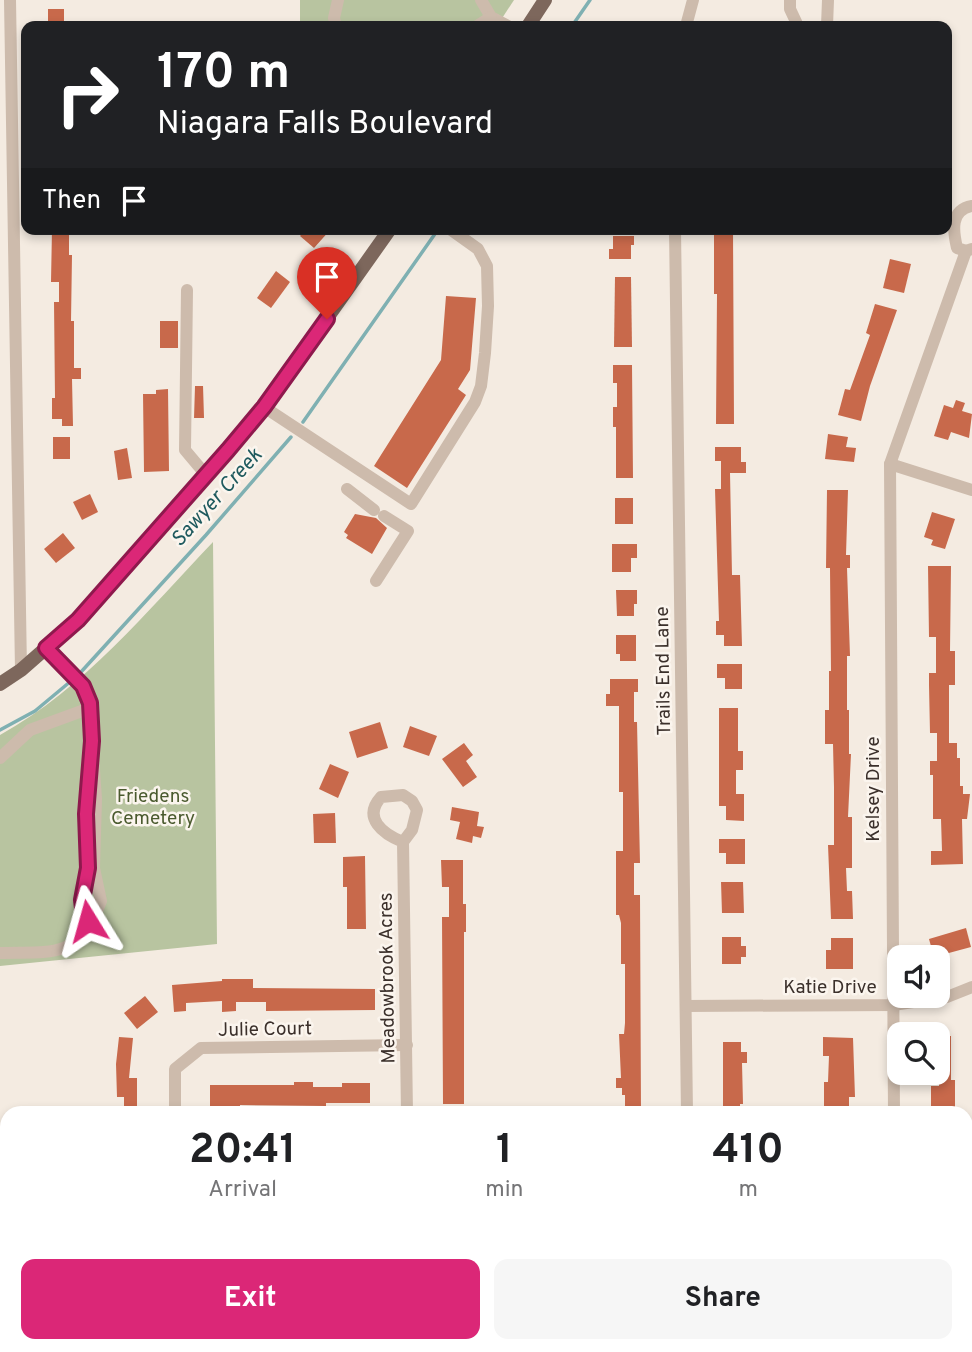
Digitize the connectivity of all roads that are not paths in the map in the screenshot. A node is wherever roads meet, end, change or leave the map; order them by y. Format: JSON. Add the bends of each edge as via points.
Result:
{"nodes":[{"id":1,"x":10,"y":0,"type":"edge"},
{"id":2,"x":338,"y":0,"type":"edge"},
{"id":3,"x":481,"y":0,"type":"edge"},
{"id":4,"x":545,"y":0,"type":"edge"},
{"id":5,"x":693,"y":0,"type":"edge"},
{"id":6,"x":790,"y":0,"type":"edge"},
{"id":7,"x":828,"y":0,"type":"edge"},
{"id":8,"x":491,"y":16,"type":"junction"},
{"id":9,"x":336,"y":21,"type":"edge"},
{"id":10,"x":484,"y":21,"type":"edge"},
{"id":11,"x":500,"y":21,"type":"edge"},
{"id":12,"x":531,"y":21,"type":"edge"},
{"id":13,"x":687,"y":21,"type":"edge"},
{"id":14,"x":796,"y":21,"type":"edge"},
{"id":15,"x":827,"y":21,"type":"edge"},
{"id":16,"x":972,"y":206,"type":"edge"},
{"id":17,"x":386,"y":235,"type":"edge"},
{"id":18,"x":458,"y":235,"type":"edge"},
{"id":19,"x":675,"y":235,"type":"edge"},
{"id":20,"x":969,"y":250,"type":"edge"},
{"id":21,"x":187,"y":290,"type":"dead end"},
{"id":22,"x":264,"y":407,"type":"junction"},
{"id":23,"x":890,"y":464,"type":"junction"},
{"id":24,"x":206,"y":475,"type":"junction"},
{"id":25,"x":347,"y":489,"type":"dead end"},
{"id":26,"x":972,"y":490,"type":"edge"},
{"id":27,"x":376,"y":581,"type":"dead end"},
{"id":28,"x":46,"y":648,"type":"junction"},
{"id":29,"x":20,"y":670,"type":"junction"},
{"id":30,"x":0,"y":684,"type":"edge"},
{"id":31,"x":90,"y":708,"type":"junction"},
{"id":32,"x":0,"y":758,"type":"edge"},
{"id":33,"x":403,"y":842,"type":"dead end"},
{"id":34,"x":893,"y":945,"type":"edge"},
{"id":35,"x":0,"y":953,"type":"edge"},
{"id":36,"x":972,"y":987,"type":"edge"},
{"id":37,"x":950,"y":996,"type":"edge"},
{"id":38,"x":887,"y":1005,"type":"edge"},
{"id":39,"x":686,"y":1006,"type":"junction"},
{"id":40,"x":893,"y":1008,"type":"edge"},
{"id":41,"x":407,"y":1045,"type":"junction"},
{"id":42,"x":175,"y":1106,"type":"edge"},
{"id":43,"x":407,"y":1106,"type":"edge"},
{"id":44,"x":687,"y":1106,"type":"edge"},
{"id":45,"x":894,"y":1106,"type":"edge"}],
"edges":[{"from":1,"to":29,"type":"street"},
{"from":2,"to":9,"type":"street"},
{"from":3,"to":8,"type":"street"},
{"from":4,"to":12,"type":"main road"},
{"from":5,"to":13,"type":"street"},
{"from":6,"to":14,"type":"street"},
{"from":7,"to":15,"type":"street"},
{"from":8,"to":10,"type":"street"},
{"from":8,"to":11,"type":"street"},
{"from":16,"to":20,"type":"street","name":"Kelsey Drive","via":[[960,211],[953,222],[957,248]]},
{"from":17,"to":22,"type":"main road"},
{"from":18,"to":22,"type":"street","via":[[478,249],[487,266],[481,386],[411,503]]},
{"from":19,"to":39,"type":"street","name":"Trails End Lane"},
{"from":20,"to":23,"type":"street","name":"Kelsey Drive"},
{"from":21,"to":24,"type":"street","via":[[185,450]]},
{"from":22,"to":24,"type":"main road"},
{"from":23,"to":26,"type":"street"},
{"from":23,"to":34,"type":"street","name":"Kelsey Drive"},
{"from":24,"to":28,"type":"main road","via":[[78,620]]},
{"from":25,"to":27,"type":"street","via":[[408,531]]},
{"from":28,"to":29,"type":"main road"},
{"from":28,"to":31,"type":"street","via":[[83,686]]},
{"from":29,"to":30,"type":"main road"},
{"from":31,"to":32,"type":"street","via":[[30,730]]},
{"from":31,"to":35,"type":"street","via":[[88,868],[82,900],[90,913],[82,936],[69,948]]},
{"from":33,"to":41,"type":"street","name":"Meadowbrook Acres"},
{"from":36,"to":37,"type":"street","name":"Katie Drive"},
{"from":38,"to":39,"type":"street","name":"Katie Drive"},
{"from":39,"to":44,"type":"street","name":"Trails End Lane"},
{"from":40,"to":45,"type":"street","name":"Kelsey Drive"},
{"from":41,"to":42,"type":"street","name":"Julie Court","via":[[201,1048],[175,1069]]},
{"from":41,"to":43,"type":"street","name":"Meadowbrook Acres"}]}
